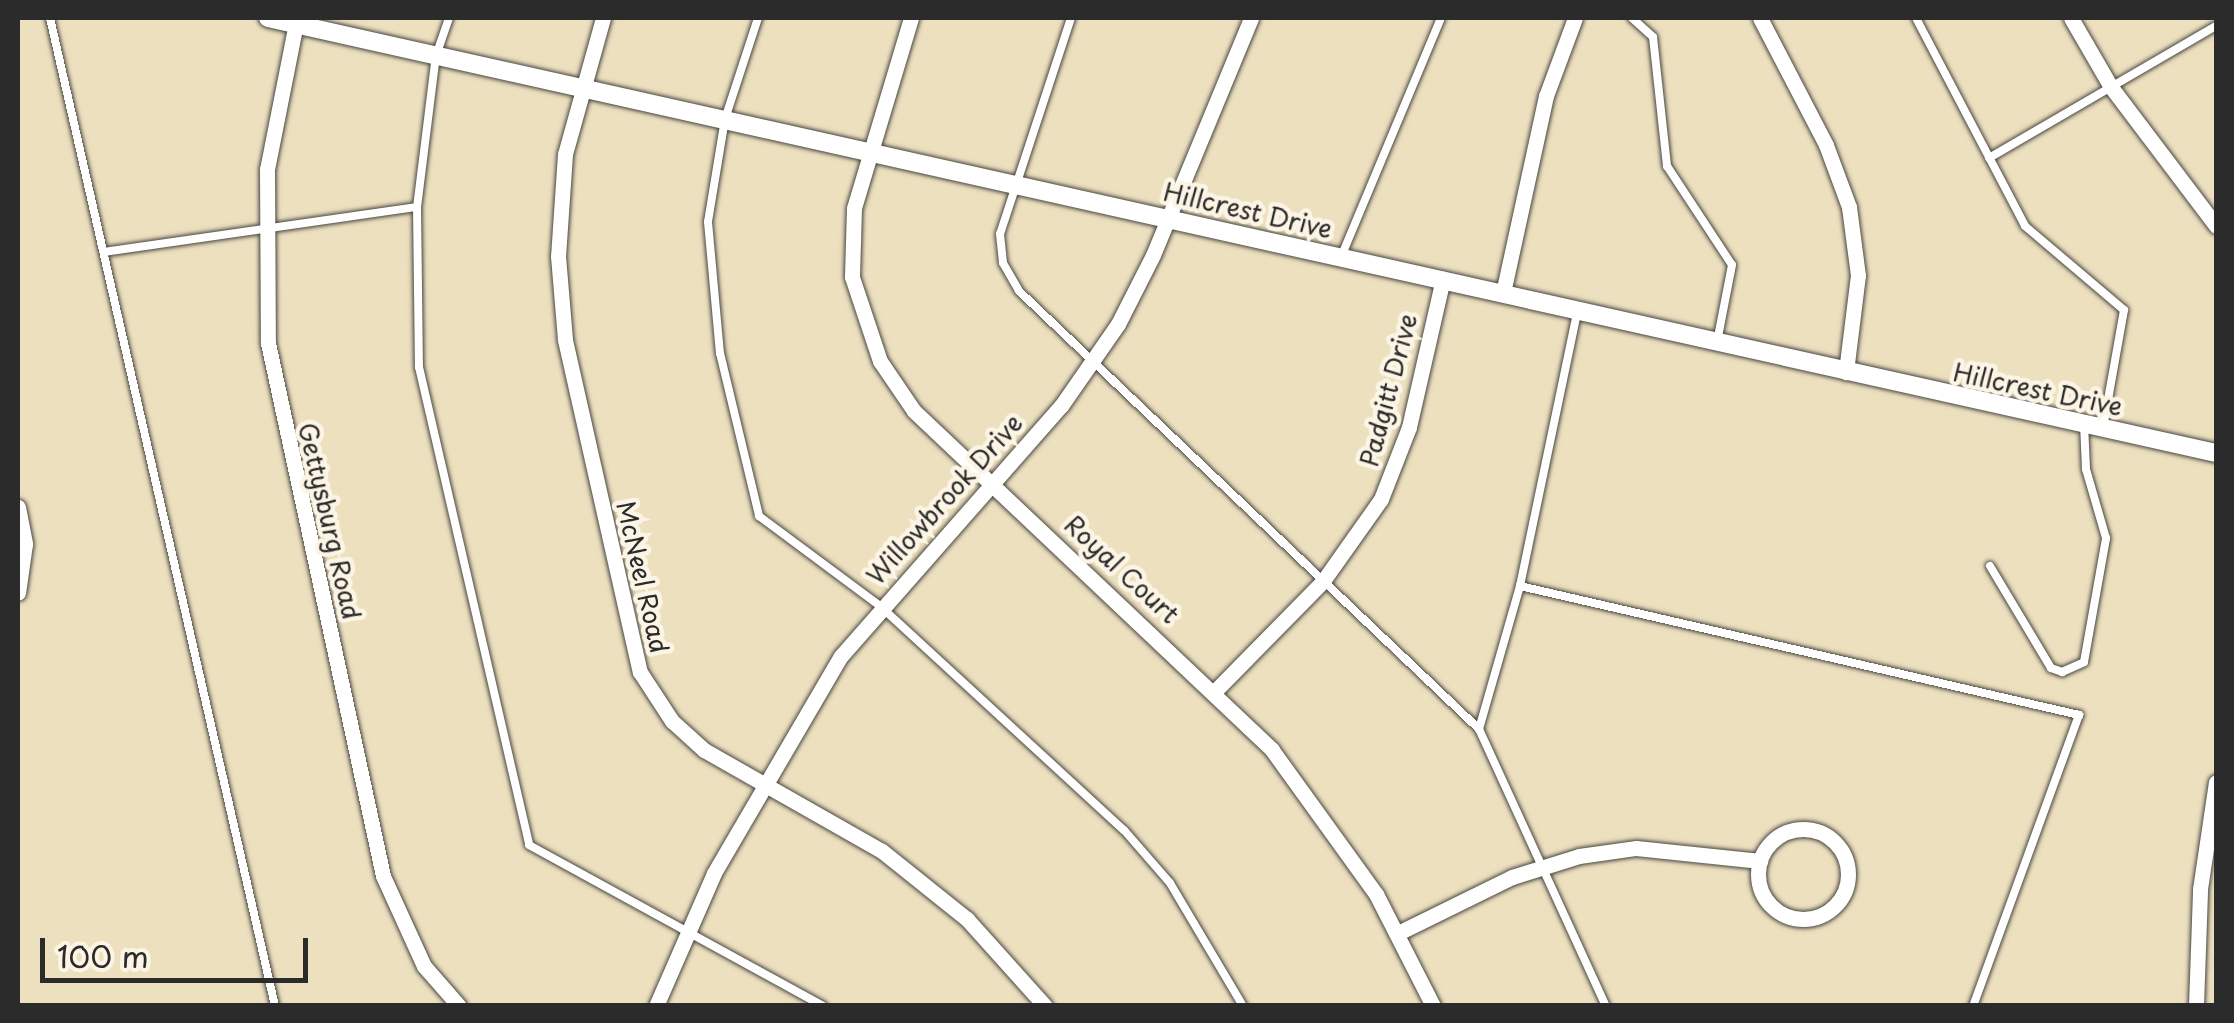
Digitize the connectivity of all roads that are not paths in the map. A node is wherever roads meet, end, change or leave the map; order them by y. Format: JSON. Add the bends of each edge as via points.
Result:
{"nodes":[{"id":1,"x":50,"y":18,"type":"edge"},
{"id":2,"x":268,"y":18,"type":"edge"},
{"id":3,"x":449,"y":18,"type":"edge"},
{"id":4,"x":603,"y":18,"type":"edge"},
{"id":5,"x":758,"y":18,"type":"edge"},
{"id":6,"x":911,"y":18,"type":"edge"},
{"id":7,"x":1072,"y":18,"type":"edge"},
{"id":8,"x":1251,"y":18,"type":"edge"},
{"id":9,"x":1441,"y":18,"type":"edge"},
{"id":10,"x":1575,"y":18,"type":"edge"},
{"id":11,"x":1632,"y":18,"type":"edge"},
{"id":12,"x":1760,"y":18,"type":"edge"},
{"id":13,"x":1916,"y":18,"type":"edge"},
{"id":14,"x":2071,"y":18,"type":"edge"},
{"id":15,"x":297,"y":20,"type":"edge"},
{"id":16,"x":2216,"y":26,"type":"edge"},
{"id":17,"x":436,"y":55,"type":"junction"},
{"id":18,"x":580,"y":87,"type":"junction"},
{"id":19,"x":2111,"y":87,"type":"junction"},
{"id":20,"x":725,"y":119,"type":"junction"},
{"id":21,"x":866,"y":151,"type":"junction"},
{"id":22,"x":1989,"y":158,"type":"junction"},
{"id":23,"x":1016,"y":184,"type":"junction"},
{"id":24,"x":418,"y":207,"type":"junction"},
{"id":25,"x":1168,"y":218,"type":"junction"},
{"id":26,"x":2216,"y":226,"type":"edge"},
{"id":27,"x":265,"y":228,"type":"junction"},
{"id":28,"x":104,"y":252,"type":"junction"},
{"id":29,"x":1341,"y":257,"type":"junction"},
{"id":30,"x":1443,"y":279,"type":"junction"},
{"id":31,"x":1503,"y":293,"type":"junction"},
{"id":32,"x":1578,"y":308,"type":"junction"},
{"id":33,"x":1717,"y":342,"type":"junction"},
{"id":34,"x":1092,"y":364,"type":"junction"},
{"id":35,"x":1846,"y":372,"type":"junction"},
{"id":36,"x":2084,"y":424,"type":"junction"},
{"id":37,"x":2103,"y":428,"type":"junction"},
{"id":38,"x":2216,"y":453,"type":"edge"},
{"id":39,"x":992,"y":482,"type":"junction"},
{"id":40,"x":18,"y":507,"type":"edge"},
{"id":41,"x":1990,"y":566,"type":"dead end"},
{"id":42,"x":1322,"y":580,"type":"junction"},
{"id":43,"x":1520,"y":586,"type":"junction"},
{"id":44,"x":18,"y":593,"type":"edge"},
{"id":45,"x":880,"y":606,"type":"junction"},
{"id":46,"x":1216,"y":691,"type":"junction"},
{"id":47,"x":1479,"y":729,"type":"junction"},
{"id":48,"x":2216,"y":782,"type":"edge"},
{"id":49,"x":762,"y":784,"type":"junction"},
{"id":50,"x":1760,"y":860,"type":"junction"},
{"id":51,"x":1543,"y":866,"type":"junction"},
{"id":52,"x":686,"y":932,"type":"junction"},
{"id":53,"x":1398,"y":934,"type":"junction"},
{"id":54,"x":275,"y":1006,"type":"edge"},
{"id":55,"x":459,"y":1006,"type":"edge"},
{"id":56,"x":656,"y":1006,"type":"edge"},
{"id":57,"x":823,"y":1006,"type":"edge"},
{"id":58,"x":1045,"y":1006,"type":"edge"},
{"id":59,"x":1242,"y":1006,"type":"edge"},
{"id":60,"x":1433,"y":1006,"type":"edge"},
{"id":61,"x":1606,"y":1006,"type":"edge"},
{"id":62,"x":1972,"y":1006,"type":"edge"},
{"id":63,"x":2196,"y":1006,"type":"edge"}],
"edges":[{"from":1,"to":28,"type":"lane"},
{"from":2,"to":15,"type":"street","name":"Hillcrest Drive"},
{"from":3,"to":17,"type":"lane"},
{"from":4,"to":18,"type":"street","name":"McNeel Road"},
{"from":5,"to":20,"type":"lane"},
{"from":6,"to":21,"type":"street","name":"Royal Court"},
{"from":7,"to":23,"type":"lane"},
{"from":8,"to":25,"type":"street","name":"Willowbrook Drive"},
{"from":9,"to":29,"type":"lane"},
{"from":10,"to":31,"type":"street","via":[[1546,96]]},
{"from":11,"to":33,"type":"lane","via":[[1652,37],[1667,166],[1732,265]]},
{"from":12,"to":35,"type":"street","via":[[1826,145],[1849,208],[1858,275]]},
{"from":13,"to":22,"type":"lane"},
{"from":14,"to":19,"type":"street"},
{"from":15,"to":17,"type":"street","name":"Hillcrest Drive"},
{"from":15,"to":27,"type":"street","name":"Gettysburg Road","via":[[280,84]]},
{"from":16,"to":19,"type":"lane"},
{"from":17,"to":18,"type":"street","name":"Hillcrest Drive"},
{"from":17,"to":24,"type":"lane"},
{"from":18,"to":20,"type":"street","name":"Hillcrest Drive"},
{"from":18,"to":49,"type":"street","name":"McNeel Road","via":[[558,210],[561,312],[628,637],[648,689],[672,721],[704,750]]},
{"from":19,"to":22,"type":"lane"},
{"from":19,"to":26,"type":"street"},
{"from":20,"to":21,"type":"street","name":"Hillcrest Drive"},
{"from":20,"to":45,"type":"lane","via":[[708,222],[712,290],[759,516]]},
{"from":21,"to":23,"type":"street","name":"Hillcrest Drive"},
{"from":21,"to":39,"type":"street","name":"Royal Court","via":[[850,250],[868,334],[914,411]]},
{"from":22,"to":37,"type":"lane","via":[[2025,226],[2124,310]]},
{"from":23,"to":25,"type":"street","name":"Hillcrest Drive"},
{"from":23,"to":34,"type":"lane","via":[[1000,234],[1003,262],[1019,291]]},
{"from":24,"to":27,"type":"lane"},
{"from":24,"to":52,"type":"lane","via":[[419,367],[528,845]]},
{"from":25,"to":29,"type":"street","name":"Hillcrest Drive"},
{"from":25,"to":34,"type":"street","name":"Willowbrook Drive"},
{"from":27,"to":28,"type":"lane"},
{"from":27,"to":55,"type":"street","name":"Gettysburg Road","via":[[268,343],[279,409],[383,876],[424,966]]},
{"from":28,"to":54,"type":"lane"},
{"from":29,"to":30,"type":"street","name":"Hillcrest Drive"},
{"from":30,"to":31,"type":"street","name":"Hillcrest Drive"},
{"from":30,"to":42,"type":"street","name":"Padgitt Drive","via":[[1395,469],[1359,538]]},
{"from":31,"to":32,"type":"street","name":"Hillcrest Drive"},
{"from":32,"to":33,"type":"street","name":"Hillcrest Drive"},
{"from":32,"to":43,"type":"lane"},
{"from":33,"to":35,"type":"street","name":"Hillcrest Drive"},
{"from":34,"to":39,"type":"street","name":"Willowbrook Drive"},
{"from":34,"to":42,"type":"lane"},
{"from":35,"to":36,"type":"street","name":"Hillcrest Drive"},
{"from":36,"to":37,"type":"street","name":"Hillcrest Drive"},
{"from":36,"to":41,"type":"lane","via":[[2086,469],[2106,538],[2084,662],[2062,672],[2051,668]]},
{"from":37,"to":38,"type":"street","name":"Hillcrest Drive"},
{"from":39,"to":45,"type":"street","name":"Willowbrook Drive"},
{"from":39,"to":46,"type":"street","name":"Royal Court"},
{"from":40,"to":44,"type":"street","via":[[25,544]]},
{"from":42,"to":46,"type":"street","name":"Padgitt Drive"},
{"from":42,"to":47,"type":"lane"},
{"from":43,"to":47,"type":"lane"},
{"from":43,"to":62,"type":"lane","via":[[2078,715]]},
{"from":45,"to":49,"type":"street","name":"Willowbrook Drive"},
{"from":45,"to":59,"type":"lane","via":[[1124,830],[1170,884]]},
{"from":46,"to":53,"type":"street","name":"Royal Court","via":[[1296,778]]},
{"from":47,"to":51,"type":"lane"},
{"from":48,"to":63,"type":"street","via":[[2200,889]]},
{"from":49,"to":52,"type":"street","name":"Willowbrook Drive"},
{"from":49,"to":58,"type":"street","name":"McNeel Road","via":[[882,851],[943,898]]},
{"from":50,"to":50,"type":"street","via":[[1764,897],[1784,915],[1818,916],[1846,889],[1844,854],[1821,833],[1788,831]]},
{"from":50,"to":51,"type":"street","via":[[1636,848]]},
{"from":51,"to":53,"type":"street"},
{"from":51,"to":61,"type":"lane"},
{"from":52,"to":56,"type":"street","name":"Willowbrook Drive"},
{"from":52,"to":57,"type":"lane","via":[[768,970]]},
{"from":53,"to":60,"type":"street","name":"Royal Court"}]}
